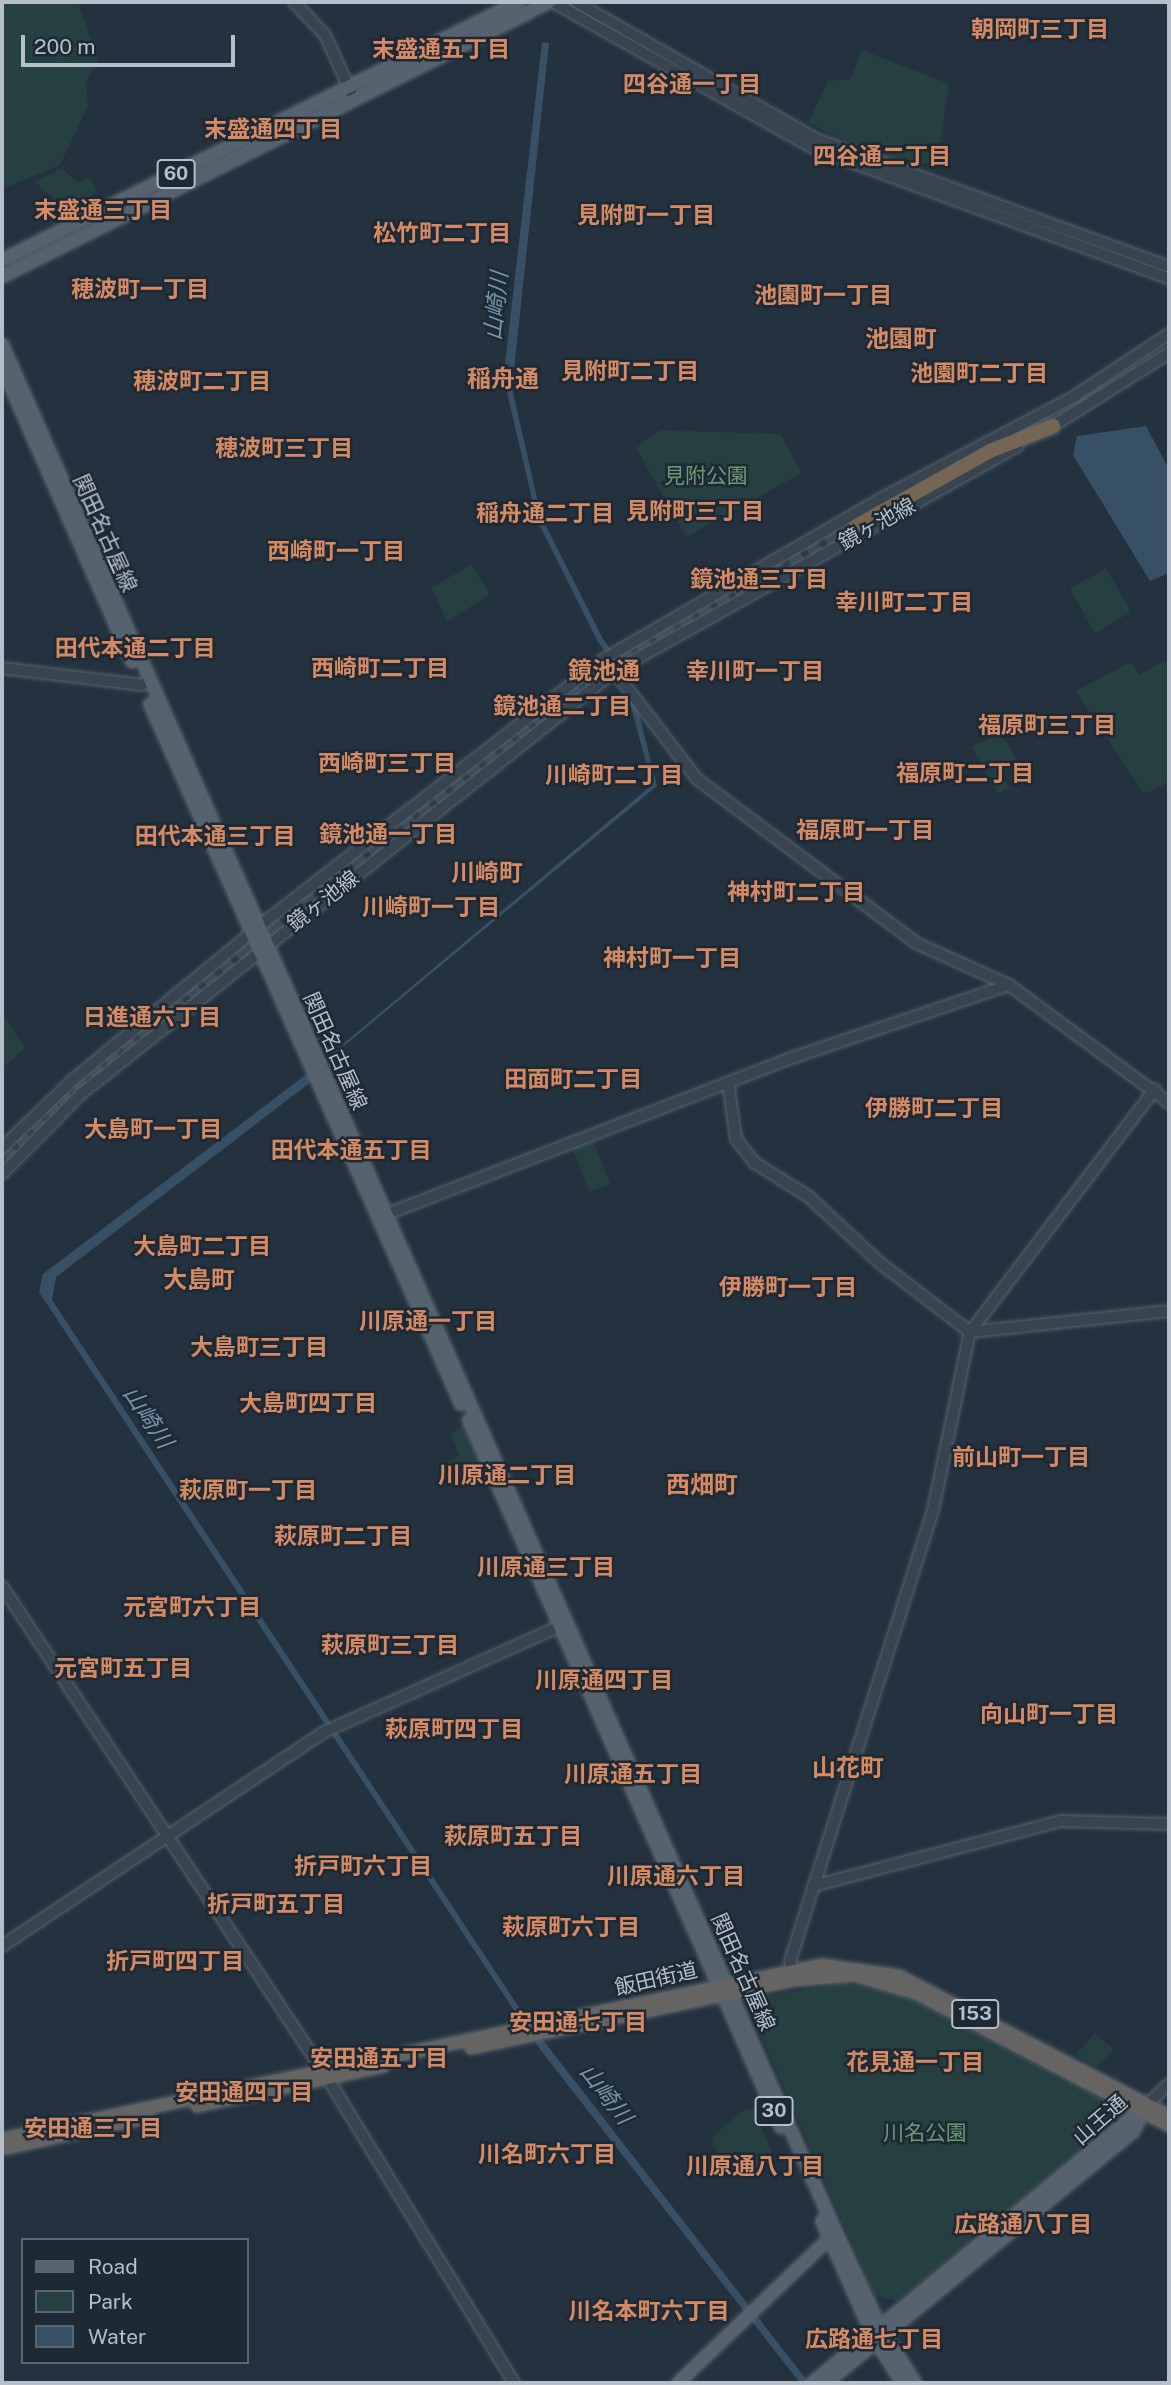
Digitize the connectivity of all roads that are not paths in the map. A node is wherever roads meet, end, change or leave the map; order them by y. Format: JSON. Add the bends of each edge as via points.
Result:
{"nodes":[{"id":1,"x":295,"y":2,"type":"edge"},
{"id":2,"x":518,"y":2,"type":"edge"},
{"id":3,"x":551,"y":2,"type":"edge"},
{"id":4,"x":576,"y":2,"type":"edge"},
{"id":5,"x":352,"y":93,"type":"junction"},
{"id":6,"x":2,"y":260,"type":"edge"},
{"id":7,"x":1169,"y":267,"type":"edge"},
{"id":8,"x":2,"y":277,"type":"edge"},
{"id":9,"x":1169,"y":278,"type":"edge"},
{"id":10,"x":1169,"y":334,"type":"edge"},
{"id":11,"x":2,"y":344,"type":"edge"},
{"id":12,"x":1169,"y":353,"type":"edge"},
{"id":13,"x":2,"y":368,"type":"edge"},
{"id":14,"x":1053,"y":426,"type":"junction"},
{"id":15,"x":856,"y":526,"type":"tunnel mouth"},
{"id":16,"x":604,"y":659,"type":"junction"},
{"id":17,"x":2,"y":668,"type":"edge"},
{"id":18,"x":615,"y":671,"type":"junction"},
{"id":19,"x":146,"y":683,"type":"junction"},
{"id":20,"x":254,"y":931,"type":"junction"},
{"id":21,"x":262,"y":949,"type":"junction"},
{"id":22,"x":1009,"y":985,"type":"junction"},
{"id":23,"x":728,"y":1082,"type":"junction"},
{"id":24,"x":1155,"y":1089,"type":"junction"},
{"id":25,"x":1169,"y":1103,"type":"edge"},
{"id":26,"x":2,"y":1148,"type":"edge"},
{"id":27,"x":2,"y":1174,"type":"edge"},
{"id":28,"x":383,"y":1216,"type":"junction"},
{"id":29,"x":1169,"y":1311,"type":"edge"},
{"id":30,"x":970,"y":1332,"type":"junction"},
{"id":31,"x":2,"y":1586,"type":"edge"},
{"id":32,"x":563,"y":1625,"type":"junction"},
{"id":33,"x":1169,"y":1824,"type":"edge"},
{"id":34,"x":167,"y":1837,"type":"junction"},
{"id":35,"x":813,"y":1886,"type":"junction"},
{"id":36,"x":2,"y":1946,"type":"edge"},
{"id":37,"x":792,"y":1974,"type":"junction"},
{"id":38,"x":725,"y":1989,"type":"junction"},
{"id":39,"x":325,"y":2074,"type":"junction"},
{"id":40,"x":1169,"y":2084,"type":"edge"},
{"id":41,"x":1144,"y":2111,"type":"junction"},
{"id":42,"x":1169,"y":2116,"type":"edge"},
{"id":43,"x":1169,"y":2125,"type":"edge"},
{"id":44,"x":2,"y":2139,"type":"edge"},
{"id":45,"x":2,"y":2149,"type":"edge"},
{"id":46,"x":833,"y":2235,"type":"junction"},
{"id":47,"x":878,"y":2334,"type":"junction"},
{"id":48,"x":514,"y":2383,"type":"edge"},
{"id":49,"x":678,"y":2383,"type":"edge"},
{"id":50,"x":817,"y":2383,"type":"edge"},
{"id":51,"x":902,"y":2383,"type":"edge"},
{"id":52,"x":915,"y":2383,"type":"edge"}],
"edges":[{"from":1,"to":5,"type":"street","via":[[325,36]]},
{"from":2,"to":5,"type":"main road","number":"60"},
{"from":3,"to":5,"type":"main road","number":"60"},
{"from":3,"to":9,"type":"street","via":[[813,148]]},
{"from":4,"to":7,"type":"street","via":[[816,139]]},
{"from":5,"to":6,"type":"main road","number":"60"},
{"from":5,"to":8,"type":"main road","number":"60"},
{"from":10,"to":16,"type":"street","name":"鏡ヶ池線","via":[[1074,396],[880,499]]},
{"from":11,"to":19,"type":"main road","name":"関田名古屋線","number":"30"},
{"from":12,"to":14,"type":"street","name":"鏡ヶ池線"},
{"from":13,"to":19,"type":"main road","name":"関田名古屋線","number":"30"},
{"from":14,"to":15,"type":"highway","via":[[1019,437]]},
{"from":14,"to":18,"type":"street","name":"鏡ヶ池線"},
{"from":16,"to":18,"type":"street"},
{"from":16,"to":20,"type":"street","name":"鏡ヶ池線"},
{"from":17,"to":19,"type":"street"},
{"from":18,"to":21,"type":"street","name":"鏡ヶ池線"},
{"from":18,"to":22,"type":"street","via":[[706,787],[916,943]]},
{"from":19,"to":20,"type":"main road","name":"関田名古屋線","number":"30"},
{"from":20,"to":21,"type":"main road","name":"関田名古屋線","number":"30"},
{"from":20,"to":26,"type":"street","name":"鏡ヶ池線","via":[[74,1079]]},
{"from":21,"to":27,"type":"street","name":"鏡ヶ池線","via":[[73,1101]]},
{"from":21,"to":28,"type":"main road","name":"関田名古屋線","number":"30"},
{"from":22,"to":23,"type":"street"},
{"from":22,"to":24,"type":"street","via":[[1099,1055]]},
{"from":23,"to":28,"type":"street"},
{"from":23,"to":30,"type":"street","via":[[736,1139],[755,1163],[809,1198],[880,1264]]},
{"from":24,"to":25,"type":"street"},
{"from":24,"to":30,"type":"street"},
{"from":28,"to":32,"type":"main road","name":"関田名古屋線","number":"30"},
{"from":29,"to":30,"type":"street"},
{"from":30,"to":35,"type":"street","via":[[933,1510]]},
{"from":31,"to":34,"type":"street"},
{"from":32,"to":34,"type":"street","via":[[338,1724]]},
{"from":32,"to":38,"type":"main road","name":"関田名古屋線","number":"30"},
{"from":33,"to":35,"type":"street","via":[[1061,1821]]},
{"from":34,"to":36,"type":"street"},
{"from":34,"to":39,"type":"street"},
{"from":35,"to":37,"type":"street"},
{"from":37,"to":38,"type":"highway","name":"飯田街道","number":"153"},
{"from":37,"to":41,"type":"highway","name":"飯田街道","number":"153","via":[[854,1975],[901,1986]]},
{"from":38,"to":39,"type":"highway","name":"飯田街道","number":"153"},
{"from":38,"to":46,"type":"main road","name":"関田名古屋線","number":"30"},
{"from":39,"to":44,"type":"highway","name":"飯田街道","number":"153"},
{"from":39,"to":45,"type":"highway","name":"飯田街道","number":"153"},
{"from":39,"to":48,"type":"street","via":[[486,2330]]},
{"from":40,"to":41,"type":"street"},
{"from":41,"to":42,"type":"highway","name":"飯田街道","number":"153"},
{"from":41,"to":43,"type":"highway","name":"飯田街道","number":"153"},
{"from":41,"to":47,"type":"main road","name":"山王通","via":[[1133,2132]]},
{"from":46,"to":47,"type":"main road","name":"関田名古屋線","number":"30"},
{"from":46,"to":49,"type":"main road"},
{"from":47,"to":50,"type":"main road","name":"山王通"},
{"from":47,"to":51,"type":"main road","name":"関田名古屋線","number":"30"},
{"from":47,"to":52,"type":"main road","name":"関田名古屋線","number":"30"}]}
